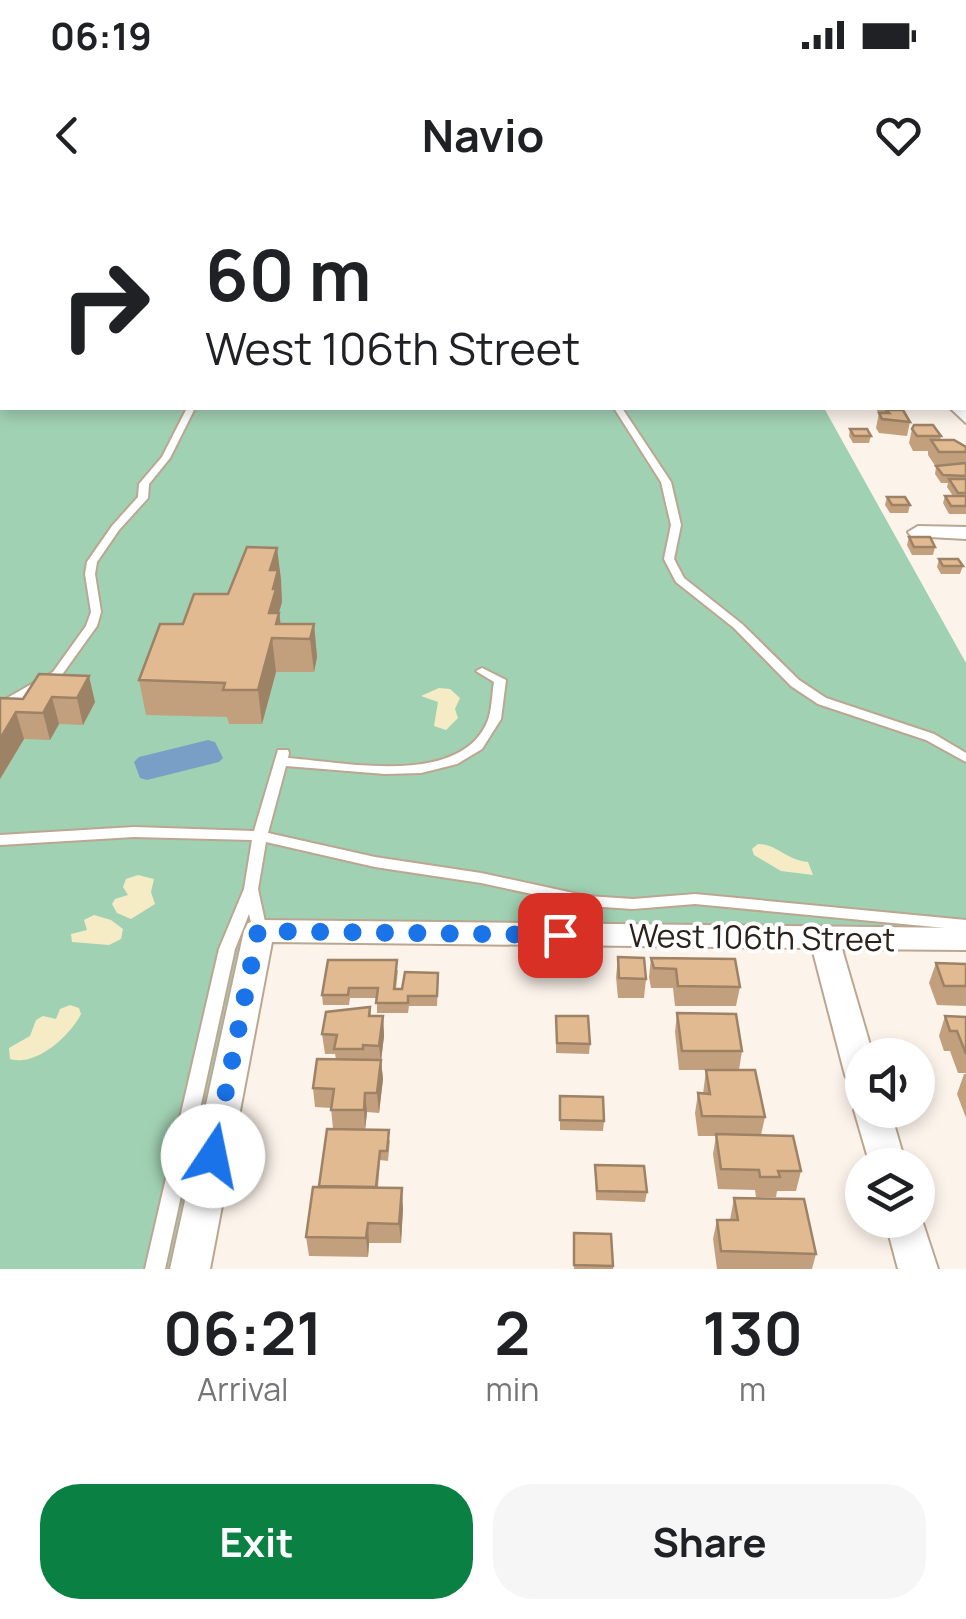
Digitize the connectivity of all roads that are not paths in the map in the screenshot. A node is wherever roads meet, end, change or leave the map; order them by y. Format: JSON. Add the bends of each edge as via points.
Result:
{"nodes":[{"id":1,"x":190,"y":410,"type":"edge"},
{"id":2,"x":619,"y":410,"type":"edge"},
{"id":3,"x":918,"y":532,"type":"edge"},
{"id":4,"x":966,"y":533,"type":"edge"},
{"id":5,"x":482,"y":670,"type":"dead end"},
{"id":6,"x":0,"y":707,"type":"edge"},
{"id":7,"x":966,"y":758,"type":"edge"},
{"id":8,"x":260,"y":836,"type":"junction"},
{"id":9,"x":0,"y":840,"type":"edge"},
{"id":10,"x":251,"y":889,"type":"junction"},
{"id":11,"x":966,"y":925,"type":"edge"},
{"id":12,"x":258,"y":931,"type":"junction"},
{"id":13,"x":824,"y":938,"type":"junction"},
{"id":14,"x":966,"y":940,"type":"edge"},
{"id":15,"x":852,"y":1038,"type":"edge"},
{"id":16,"x":909,"y":1238,"type":"edge"},
{"id":17,"x":155,"y":1269,"type":"edge"},
{"id":18,"x":190,"y":1269,"type":"edge"},
{"id":19,"x":918,"y":1269,"type":"edge"}],
"edges":[{"from":1,"to":6,"type":"lane","via":[[142,498],[92,562],[91,626],[57,674]]},
{"from":2,"to":7,"type":"lane","via":[[666,482],[676,525],[669,559],[680,580],[822,702],[930,737]]},
{"from":3,"to":4,"type":"street"},
{"from":5,"to":8,"type":"lane","via":[[500,680],[497,717],[482,740],[453,760],[395,773],[283,757]]},
{"from":8,"to":9,"type":"lane","via":[[134,832]]},
{"from":8,"to":10,"type":"lane"},
{"from":8,"to":11,"type":"lane","via":[[587,901],[704,900]]},
{"from":10,"to":12,"type":"lane"},
{"from":10,"to":17,"type":"lane","via":[[227,950]]},
{"from":12,"to":13,"type":"street","name":"West 106th Street"},
{"from":12,"to":18,"type":"street"},
{"from":13,"to":14,"type":"street","name":"West 106th Street"},
{"from":13,"to":15,"type":"street"},
{"from":16,"to":19,"type":"street"}]}
